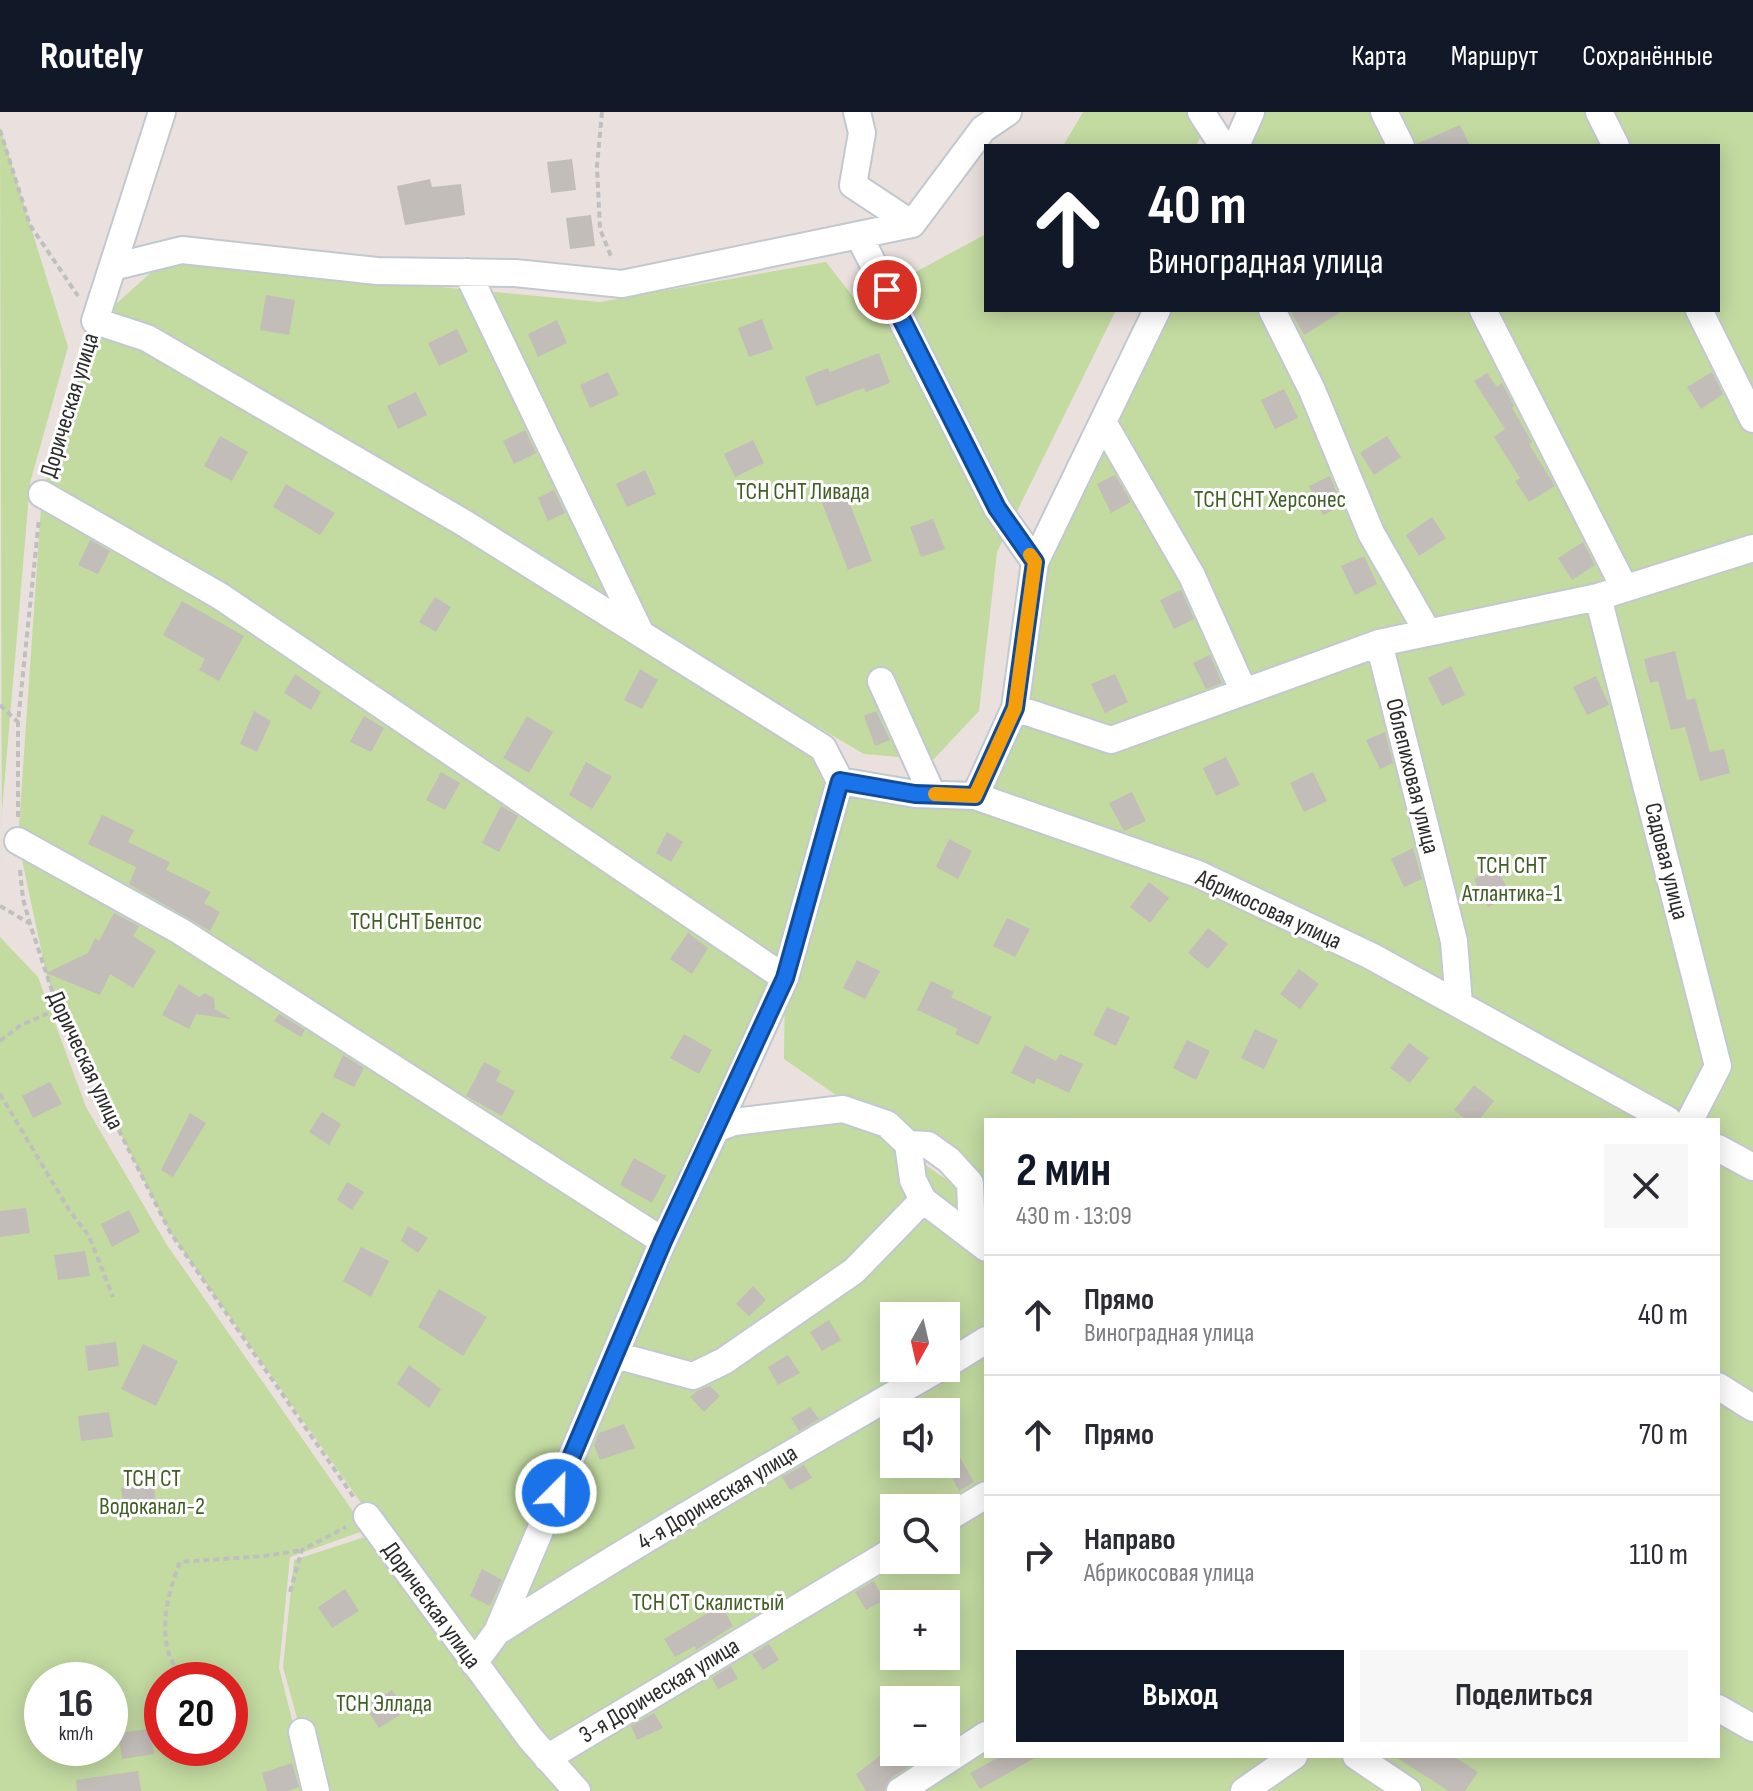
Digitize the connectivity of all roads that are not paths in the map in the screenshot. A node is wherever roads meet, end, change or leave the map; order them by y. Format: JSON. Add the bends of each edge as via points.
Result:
{"nodes":[{"id":1,"x":162,"y":112,"type":"edge"},
{"id":2,"x":857,"y":112,"type":"edge"},
{"id":3,"x":1008,"y":112,"type":"edge"},
{"id":4,"x":1201,"y":112,"type":"edge"},
{"id":5,"x":1251,"y":112,"type":"edge"},
{"id":6,"x":1384,"y":112,"type":"edge"},
{"id":7,"x":1599,"y":112,"type":"edge"},
{"id":8,"x":1222,"y":144,"type":"edge"},
{"id":9,"x":1237,"y":144,"type":"edge"},
{"id":10,"x":1400,"y":144,"type":"edge"},
{"id":11,"x":1615,"y":144,"type":"edge"},
{"id":12,"x":912,"y":224,"type":"junction"},
{"id":13,"x":859,"y":236,"type":"junction"},
{"id":14,"x":113,"y":267,"type":"junction"},
{"id":15,"x":467,"y":272,"type":"junction"},
{"id":16,"x":1156,"y":312,"type":"edge"},
{"id":17,"x":1273,"y":312,"type":"edge"},
{"id":18,"x":1484,"y":312,"type":"edge"},
{"id":19,"x":1700,"y":312,"type":"edge"},
{"id":20,"x":1753,"y":419,"type":"edge"},
{"id":21,"x":1103,"y":422,"type":"junction"},
{"id":22,"x":42,"y":494,"type":"road end"},
{"id":23,"x":1753,"y":548,"type":"edge"},
{"id":24,"x":1035,"y":562,"type":"junction"},
{"id":25,"x":1624,"y":587,"type":"junction"},
{"id":26,"x":1598,"y":597,"type":"junction"},
{"id":27,"x":1427,"y":631,"type":"junction"},
{"id":28,"x":641,"y":634,"type":"junction"},
{"id":29,"x":1379,"y":643,"type":"junction"},
{"id":30,"x":881,"y":681,"type":"dead end"},
{"id":31,"x":1244,"y":692,"type":"junction"},
{"id":32,"x":1015,"y":708,"type":"junction"},
{"id":33,"x":840,"y":781,"type":"junction"},
{"id":34,"x":932,"y":794,"type":"junction"},
{"id":35,"x":975,"y":796,"type":"junction"},
{"id":36,"x":18,"y":841,"type":"road end"},
{"id":37,"x":785,"y":978,"type":"junction"},
{"id":38,"x":1459,"y":1004,"type":"junction"},
{"id":39,"x":1664,"y":1118,"type":"edge"},
{"id":40,"x":1691,"y":1118,"type":"edge"},
{"id":41,"x":716,"y":1129,"type":"junction"},
{"id":42,"x":908,"y":1144,"type":"junction"},
{"id":43,"x":1720,"y":1149,"type":"edge"},
{"id":44,"x":1753,"y":1167,"type":"edge"},
{"id":45,"x":923,"y":1200,"type":"junction"},
{"id":46,"x":663,"y":1241,"type":"junction"},
{"id":47,"x":979,"y":1242,"type":"edge"},
{"id":48,"x":984,"y":1341,"type":"edge"},
{"id":49,"x":615,"y":1355,"type":"junction"},
{"id":50,"x":960,"y":1356,"type":"edge"},
{"id":51,"x":915,"y":1382,"type":"edge"},
{"id":52,"x":1720,"y":1387,"type":"edge"},
{"id":53,"x":1753,"y":1408,"type":"edge"},
{"id":54,"x":984,"y":1496,"type":"edge"},
{"id":55,"x":960,"y":1511,"type":"edge"},
{"id":56,"x":367,"y":1516,"type":"road end"},
{"id":57,"x":880,"y":1558,"type":"edge"},
{"id":58,"x":497,"y":1632,"type":"junction"},
{"id":59,"x":474,"y":1663,"type":"junction"},
{"id":60,"x":1720,"y":1709,"type":"edge"},
{"id":61,"x":1753,"y":1728,"type":"edge"},
{"id":62,"x":302,"y":1732,"type":"dead end"},
{"id":63,"x":984,"y":1736,"type":"edge"},
{"id":64,"x":547,"y":1758,"type":"junction"},
{"id":65,"x":1291,"y":1758,"type":"edge"},
{"id":66,"x":1359,"y":1758,"type":"edge"},
{"id":67,"x":316,"y":1791,"type":"edge"},
{"id":68,"x":577,"y":1791,"type":"edge"},
{"id":69,"x":900,"y":1791,"type":"edge"},
{"id":70,"x":1244,"y":1791,"type":"edge"},
{"id":71,"x":1408,"y":1791,"type":"edge"}],
"edges":[{"from":1,"to":14,"type":"street","name":"Дорическая улица"},
{"from":2,"to":12,"type":"street","via":[[862,133],[853,185]]},
{"from":3,"to":12,"type":"street","via":[[983,129]]},
{"from":4,"to":8,"type":"street"},
{"from":5,"to":9,"type":"street"},
{"from":6,"to":10,"type":"street"},
{"from":7,"to":11,"type":"street"},
{"from":12,"to":13,"type":"street"},
{"from":13,"to":15,"type":"street","via":[[622,284]]},
{"from":13,"to":24,"type":"street","via":[[997,508]]},
{"from":14,"to":15,"type":"street","via":[[182,250],[377,271]]},
{"from":14,"to":28,"type":"street","name":"Дорическая улица","via":[[95,321],[147,338],[464,523]]},
{"from":15,"to":28,"type":"street"},
{"from":16,"to":21,"type":"street"},
{"from":17,"to":27,"type":"street","via":[[1312,390],[1371,533]]},
{"from":18,"to":25,"type":"street"},
{"from":19,"to":20,"type":"street"},
{"from":21,"to":24,"type":"street"},
{"from":21,"to":31,"type":"street","via":[[1192,576]]},
{"from":22,"to":37,"type":"street","via":[[220,596]]},
{"from":23,"to":25,"type":"street"},
{"from":24,"to":32,"type":"street"},
{"from":25,"to":26,"type":"street"},
{"from":26,"to":27,"type":"street"},
{"from":26,"to":40,"type":"street","name":"Садовая улица","via":[[1718,1066]]},
{"from":27,"to":29,"type":"street"},
{"from":28,"to":33,"type":"street","via":[[823,748]]},
{"from":29,"to":31,"type":"street"},
{"from":29,"to":38,"type":"street","name":"Облепиховая улица","via":[[1454,941]]},
{"from":30,"to":34,"type":"street"},
{"from":31,"to":32,"type":"street","via":[[1111,740]]},
{"from":32,"to":35,"type":"street"},
{"from":33,"to":34,"type":"street","name":"Абрикосовая улица"},
{"from":33,"to":37,"type":"street"},
{"from":34,"to":35,"type":"street","name":"Абрикосовая улица"},
{"from":35,"to":38,"type":"street","name":"Абрикосовая улица","via":[[1198,874]]},
{"from":36,"to":46,"type":"street","via":[[180,931]]},
{"from":37,"to":41,"type":"street"},
{"from":38,"to":39,"type":"street","name":"Абрикосовая улица"},
{"from":41,"to":42,"type":"street","via":[[734,1122],[843,1109],[887,1124]]},
{"from":41,"to":46,"type":"street"},
{"from":42,"to":45,"type":"street","via":[[913,1180]]},
{"from":42,"to":47,"type":"street","via":[[928,1145],[970,1183]]},
{"from":43,"to":44,"type":"street"},
{"from":45,"to":47,"type":"street"},
{"from":45,"to":49,"type":"street","via":[[854,1271],[724,1361],[693,1376]]},
{"from":46,"to":49,"type":"street"},
{"from":48,"to":50,"type":"street"},
{"from":49,"to":58,"type":"street"},
{"from":51,"to":58,"type":"street","name":"4-я Дорическая улица"},
{"from":52,"to":53,"type":"street"},
{"from":54,"to":55,"type":"street"},
{"from":56,"to":59,"type":"street","name":"Дорическая улица"},
{"from":57,"to":64,"type":"street","name":"3-я Дорическая улица"},
{"from":58,"to":59,"type":"street"},
{"from":59,"to":64,"type":"street","name":"Дорическая улица"},
{"from":60,"to":61,"type":"street"},
{"from":62,"to":67,"type":"street"},
{"from":63,"to":69,"type":"street"},
{"from":64,"to":68,"type":"street","name":"Дорическая улица"},
{"from":65,"to":70,"type":"street"},
{"from":66,"to":71,"type":"street"}]}
